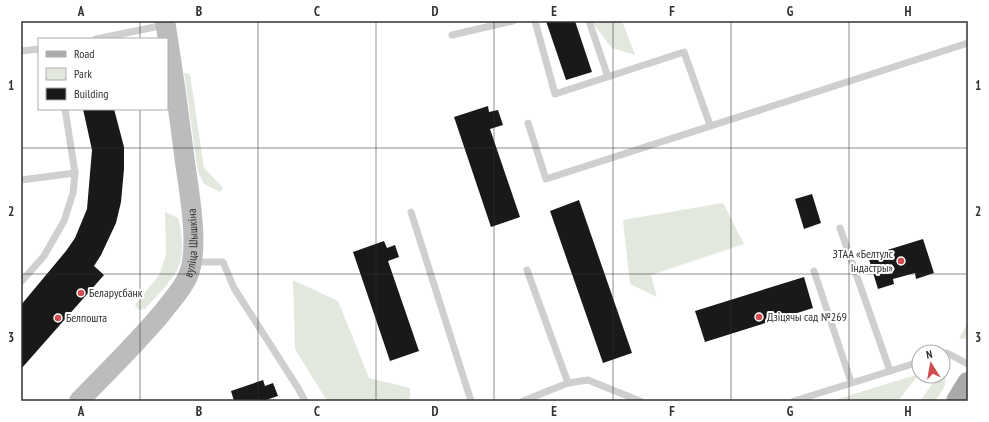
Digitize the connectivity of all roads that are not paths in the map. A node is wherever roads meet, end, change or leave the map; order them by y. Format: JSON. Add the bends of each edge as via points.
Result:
{"nodes":[{"id":1,"x":513,"y":21,"type":"edge"},
{"id":2,"x":535,"y":21,"type":"edge"},
{"id":3,"x":589,"y":21,"type":"edge"},
{"id":4,"x":165,"y":23,"type":"edge"},
{"id":5,"x":452,"y":35,"type":"dead end"},
{"id":6,"x":100,"y":38,"type":"edge"},
{"id":7,"x":168,"y":38,"type":"edge"},
{"id":8,"x":168,"y":40,"type":"edge"},
{"id":9,"x":968,"y":42,"type":"edge"},
{"id":10,"x":38,"y":49,"type":"edge"},
{"id":11,"x":21,"y":51,"type":"edge"},
{"id":12,"x":608,"y":77,"type":"junction"},
{"id":13,"x":65,"y":110,"type":"edge"},
{"id":14,"x":528,"y":123,"type":"dead end"},
{"id":15,"x":710,"y":125,"type":"junction"},
{"id":16,"x":75,"y":173,"type":"junction"},
{"id":17,"x":21,"y":180,"type":"edge"},
{"id":18,"x":411,"y":212,"type":"dead end"},
{"id":19,"x":840,"y":228,"type":"dead end"},
{"id":20,"x":192,"y":262,"type":"junction"},
{"id":21,"x":527,"y":270,"type":"dead end"},
{"id":22,"x":814,"y":271,"type":"dead end"},
{"id":23,"x":21,"y":282,"type":"edge"},
{"id":24,"x":951,"y":355,"type":"edge"},
{"id":25,"x":911,"y":364,"type":"edge"},
{"id":26,"x":968,"y":364,"type":"edge"},
{"id":27,"x":890,"y":371,"type":"junction"},
{"id":28,"x":851,"y":382,"type":"junction"},
{"id":29,"x":568,"y":383,"type":"junction"},
{"id":30,"x":968,"y":383,"type":"edge"},
{"id":31,"x":79,"y":401,"type":"edge"},
{"id":32,"x":305,"y":401,"type":"edge"},
{"id":33,"x":471,"y":401,"type":"edge"},
{"id":34,"x":523,"y":401,"type":"edge"},
{"id":35,"x":640,"y":401,"type":"edge"},
{"id":36,"x":794,"y":401,"type":"edge"},
{"id":37,"x":957,"y":401,"type":"edge"}],
"edges":[{"from":1,"to":5,"type":"lane"},
{"from":2,"to":12,"type":"lane","via":[[555,94]]},
{"from":3,"to":12,"type":"lane"},
{"from":4,"to":6,"type":"lane"},
{"from":4,"to":7,"type":"main road","name":"вуліца Шышкіна"},
{"from":8,"to":20,"type":"main road","name":"вуліца Шышкіна","via":[[189,196]]},
{"from":9,"to":15,"type":"lane"},
{"from":10,"to":11,"type":"lane"},
{"from":12,"to":15,"type":"lane","via":[[684,52]]},
{"from":13,"to":16,"type":"lane"},
{"from":14,"to":15,"type":"lane","via":[[546,179]]},
{"from":16,"to":17,"type":"lane"},
{"from":16,"to":23,"type":"lane","via":[[73,193],[64,221],[44,256]]},
{"from":18,"to":33,"type":"lane"},
{"from":19,"to":27,"type":"lane"},
{"from":20,"to":31,"type":"main road","name":"вуліца Шышкіна","via":[[179,292],[150,327]]},
{"from":20,"to":32,"type":"lane","via":[[223,262],[234,288]]},
{"from":21,"to":29,"type":"lane"},
{"from":22,"to":28,"type":"lane"},
{"from":24,"to":26,"type":"lane"},
{"from":25,"to":27,"type":"lane"},
{"from":27,"to":28,"type":"lane"},
{"from":28,"to":36,"type":"lane"},
{"from":29,"to":34,"type":"lane"},
{"from":29,"to":35,"type":"lane","via":[[588,380]]},
{"from":30,"to":37,"type":"main road"}]}
